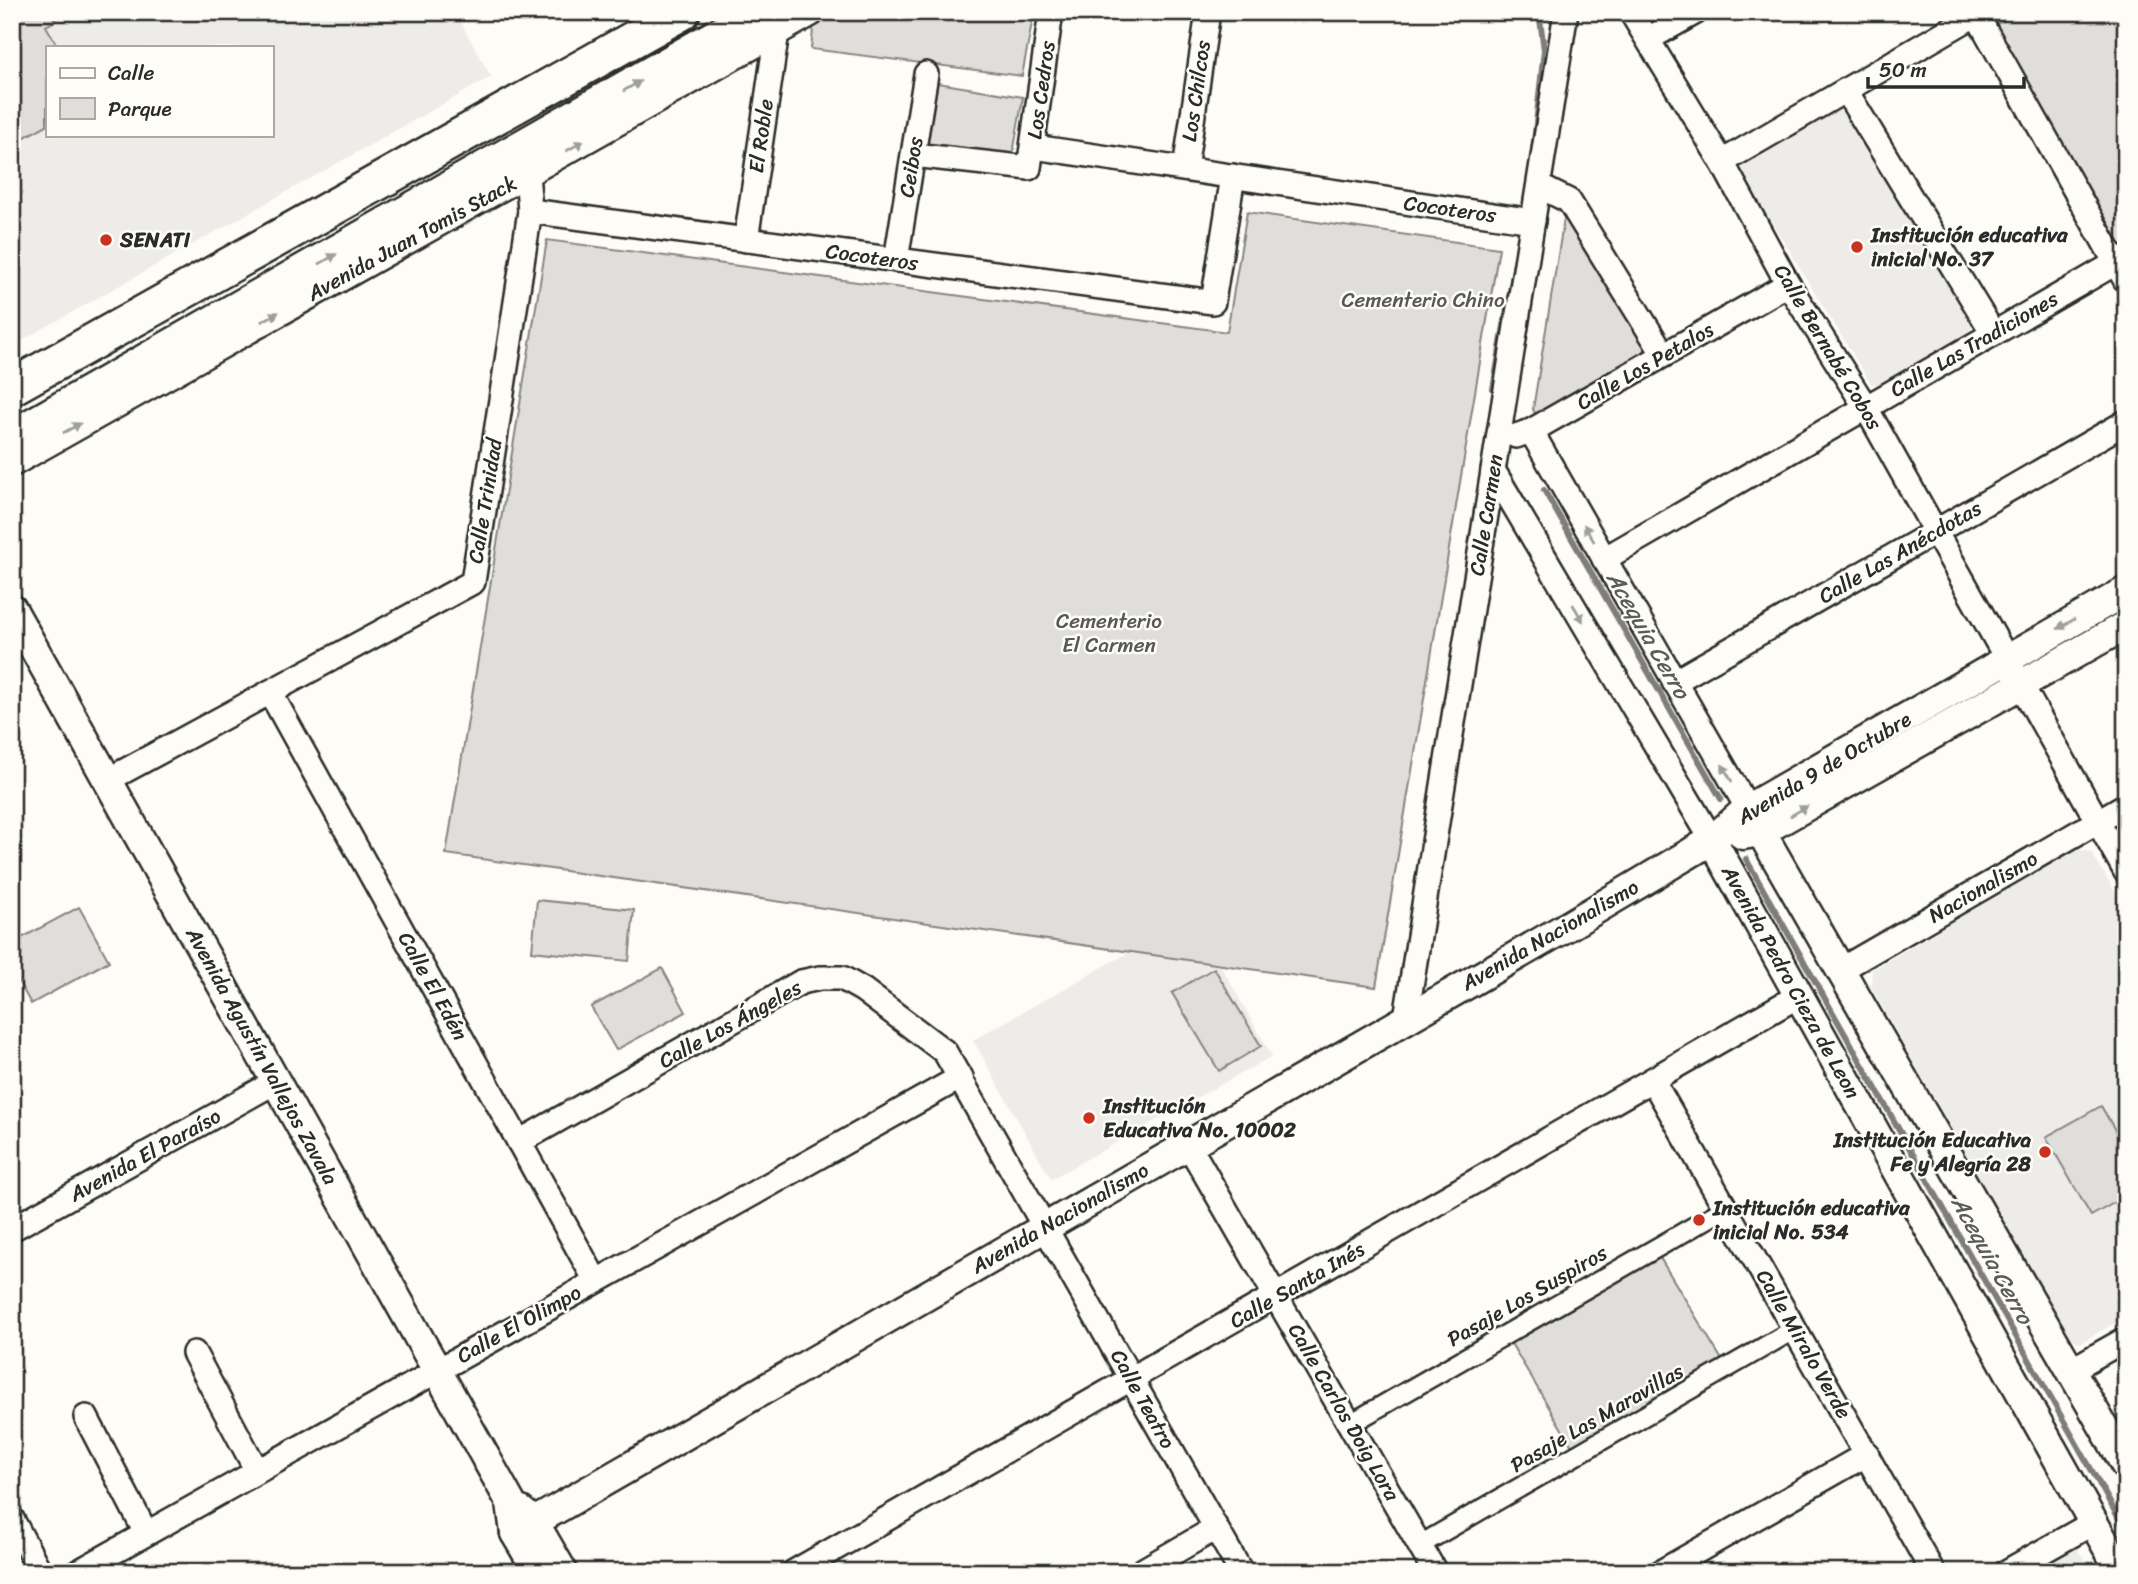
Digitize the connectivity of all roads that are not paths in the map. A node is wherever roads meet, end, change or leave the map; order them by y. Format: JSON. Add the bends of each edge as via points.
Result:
{"nodes":[{"id":1,"x":649,"y":12,"type":"edge"},
{"id":2,"x":682,"y":12,"type":"edge"},
{"id":3,"x":810,"y":12,"type":"edge"},
{"id":4,"x":1051,"y":12,"type":"edge"},
{"id":5,"x":1208,"y":12,"type":"edge"},
{"id":6,"x":1566,"y":12,"type":"edge"},
{"id":7,"x":1630,"y":12,"type":"edge"},
{"id":8,"x":1696,"y":12,"type":"edge"},
{"id":9,"x":1977,"y":13,"type":"edge"},
{"id":10,"x":769,"y":22,"type":"edge"},
{"id":11,"x":1648,"y":39,"type":"junction"},
{"id":12,"x":926,"y":74,"type":"dead end"},
{"id":13,"x":1846,"y":91,"type":"junction"},
{"id":14,"x":913,"y":155,"type":"junction"},
{"id":15,"x":1031,"y":158,"type":"junction"},
{"id":16,"x":1722,"y":162,"type":"junction"},
{"id":17,"x":1185,"y":169,"type":"junction"},
{"id":18,"x":527,"y":173,"type":"junction"},
{"id":19,"x":1233,"y":176,"type":"junction"},
{"id":20,"x":1539,"y":186,"type":"junction"},
{"id":21,"x":530,"y":211,"type":"junction"},
{"id":22,"x":1533,"y":221,"type":"junction"},
{"id":23,"x":746,"y":240,"type":"junction"},
{"id":24,"x":896,"y":260,"type":"junction"},
{"id":25,"x":2122,"y":267,"type":"edge"},
{"id":26,"x":1788,"y":284,"type":"junction"},
{"id":27,"x":1993,"y":333,"type":"junction"},
{"id":28,"x":1664,"y":355,"type":"junction"},
{"id":29,"x":12,"y":375,"type":"edge"},
{"id":30,"x":12,"y":387,"type":"edge"},
{"id":31,"x":1865,"y":406,"type":"junction"},
{"id":32,"x":2126,"y":422,"type":"edge"},
{"id":33,"x":1531,"y":431,"type":"junction"},
{"id":34,"x":12,"y":438,"type":"edge"},
{"id":35,"x":1498,"y":442,"type":"junction"},
{"id":36,"x":12,"y":462,"type":"edge"},
{"id":37,"x":1493,"y":470,"type":"junction"},
{"id":38,"x":1935,"y":533,"type":"junction"},
{"id":39,"x":1604,"y":559,"type":"junction"},
{"id":40,"x":2126,"y":591,"type":"edge"},
{"id":41,"x":12,"y":609,"type":"edge"},
{"id":42,"x":2126,"y":625,"type":"edge"},
{"id":43,"x":2006,"y":659,"type":"junction"},
{"id":44,"x":1674,"y":682,"type":"junction"},
{"id":45,"x":2021,"y":684,"type":"junction"},
{"id":46,"x":270,"y":692,"type":"junction"},
{"id":47,"x":106,"y":781,"type":"junction"},
{"id":48,"x":2126,"y":805,"type":"edge"},
{"id":49,"x":1754,"y":821,"type":"junction"},
{"id":50,"x":2098,"y":821,"type":"junction"},
{"id":51,"x":1712,"y":840,"type":"junction"},
{"id":52,"x":2126,"y":872,"type":"edge"},
{"id":53,"x":1840,"y":970,"type":"junction"},
{"id":54,"x":1798,"y":996,"type":"junction"},
{"id":55,"x":1406,"y":1018,"type":"junction"},
{"id":56,"x":961,"y":1077,"type":"junction"},
{"id":57,"x":277,"y":1081,"type":"junction"},
{"id":58,"x":1653,"y":1081,"type":"junction"},
{"id":59,"x":519,"y":1142,"type":"junction"},
{"id":60,"x":1188,"y":1144,"type":"junction"},
{"id":61,"x":1726,"y":1208,"type":"junction"},
{"id":62,"x":1045,"y":1227,"type":"junction"},
{"id":63,"x":12,"y":1229,"type":"edge"},
{"id":64,"x":596,"y":1281,"type":"junction"},
{"id":65,"x":1277,"y":1296,"type":"junction"},
{"id":66,"x":1795,"y":1329,"type":"junction"},
{"id":67,"x":2126,"y":1339,"type":"edge"},
{"id":68,"x":194,"y":1353,"type":"dead end"},
{"id":69,"x":438,"y":1370,"type":"junction"},
{"id":70,"x":2071,"y":1370,"type":"junction"},
{"id":71,"x":1132,"y":1379,"type":"junction"},
{"id":72,"x":86,"y":1417,"type":"dead end"},
{"id":73,"x":1350,"y":1424,"type":"junction"},
{"id":74,"x":1867,"y":1454,"type":"junction"},
{"id":75,"x":2126,"y":1466,"type":"edge"},
{"id":76,"x":257,"y":1471,"type":"junction"},
{"id":77,"x":12,"y":1519,"type":"edge"},
{"id":78,"x":2092,"y":1523,"type":"junction"},
{"id":79,"x":525,"y":1527,"type":"junction"},
{"id":80,"x":1216,"y":1528,"type":"junction"},
{"id":81,"x":146,"y":1534,"type":"junction"},
{"id":82,"x":1419,"y":1545,"type":"junction"},
{"id":83,"x":40,"y":1572,"type":"edge"},
{"id":84,"x":78,"y":1572,"type":"edge"},
{"id":85,"x":538,"y":1572,"type":"edge"},
{"id":86,"x":563,"y":1572,"type":"edge"},
{"id":87,"x":794,"y":1572,"type":"edge"},
{"id":88,"x":1140,"y":1572,"type":"edge"},
{"id":89,"x":1241,"y":1572,"type":"edge"},
{"id":90,"x":1434,"y":1572,"type":"edge"},
{"id":91,"x":1661,"y":1572,"type":"edge"},
{"id":92,"x":1933,"y":1572,"type":"edge"},
{"id":93,"x":2006,"y":1572,"type":"edge"},
{"id":94,"x":2121,"y":1572,"type":"edge"}],
"edges":[{"from":1,"to":29,"type":"street"},
{"from":2,"to":30,"type":"main road"},
{"from":3,"to":10,"type":"street","name":"Avenida Juan Tomis Stack"},
{"from":4,"to":15,"type":"street","name":"Los Cedros"},
{"from":5,"to":17,"type":"street","name":"Los Chilcos"},
{"from":6,"to":20,"type":"street","name":"Calle Carmen"},
{"from":7,"to":11,"type":"street","name":"Calle Bernabé Cobos"},
{"from":8,"to":11,"type":"street"},
{"from":9,"to":13,"type":"street"},
{"from":9,"to":25,"type":"street"},
{"from":18,"to":10,"type":"street","name":"Avenida Juan Tomis Stack","one_way":true},
{"from":10,"to":23,"type":"street","name":"El Roble"},
{"from":34,"to":10,"type":"main road","name":"Avenida Juan Tomis Stack","one_way":true},
{"from":11,"to":16,"type":"street","name":"Calle Bernabé Cobos"},
{"from":12,"to":14,"type":"street","name":"Ceibos"},
{"from":13,"to":16,"type":"street"},
{"from":13,"to":27,"type":"street"},
{"from":14,"to":15,"type":"street","name":"Cocoteros"},
{"from":14,"to":24,"type":"street","name":"Ceibos"},
{"from":15,"to":17,"type":"street","name":"Cocoteros"},
{"from":16,"to":26,"type":"street","name":"Calle Bernabé Cobos"},
{"from":17,"to":19,"type":"street","name":"Cocoteros"},
{"from":18,"to":21,"type":"street","name":"Calle Trinidad"},
{"from":36,"to":18,"type":"street","name":"Avenida Juan Tomis Stack","one_way":true},
{"from":19,"to":22,"type":"street","name":"Cocoteros"},
{"from":19,"to":24,"type":"street","name":"Cocoteros","via":[[1213,302]]},
{"from":20,"to":22,"type":"street","name":"Calle Carmen"},
{"from":20,"to":28,"type":"street","via":[[1569,201]]},
{"from":21,"to":23,"type":"street","name":"Cocoteros"},
{"from":21,"to":46,"type":"street","name":"Calle Trinidad","via":[[473,582]]},
{"from":22,"to":35,"type":"street","name":"Calle Carmen"},
{"from":23,"to":24,"type":"street","name":"Cocoteros"},
{"from":25,"to":27,"type":"street","name":"Calle Las Tradiciones"},
{"from":26,"to":28,"type":"street","name":"Calle Los Petalos"},
{"from":26,"to":31,"type":"street","name":"Calle Bernabé Cobos"},
{"from":27,"to":31,"type":"street","name":"Calle Las Tradiciones"},
{"from":28,"to":33,"type":"street","name":"Calle Los Petalos"},
{"from":31,"to":38,"type":"street","name":"Calle Bernabé Cobos"},
{"from":31,"to":39,"type":"street","name":"Calle Las Tradiciones"},
{"from":32,"to":38,"type":"street","name":"Calle Las Anécdotas"},
{"from":33,"to":35,"type":"street","name":"Calle Los Petalos"},
{"from":39,"to":33,"type":"street","one_way":true},
{"from":35,"to":37,"type":"street","name":"Calle Carmen"},
{"from":37,"to":51,"type":"street","name":"Avenida Pedro Cieza de Leon","one_way":true},
{"from":37,"to":55,"type":"street","name":"Calle Carmen"},
{"from":38,"to":43,"type":"street","name":"Calle Bernabé Cobos"},
{"from":38,"to":44,"type":"street","name":"Calle Las Anécdotas"},
{"from":39,"to":44,"type":"street"},
{"from":40,"to":43,"type":"street","name":"Avenida 9 de Octubre","one_way":true},
{"from":41,"to":47,"type":"street","name":"Avenida Agustín Vallejos Zavala"},
{"from":42,"to":45,"type":"street","name":"Avenida 9 de Octubre"},
{"from":43,"to":45,"type":"street","name":"Calle Bernabé Cobos"},
{"from":43,"to":49,"type":"street","name":"Avenida 9 de Octubre"},
{"from":49,"to":44,"type":"street","one_way":true},
{"from":49,"to":45,"type":"street","name":"Avenida 9 de Octubre","one_way":true},
{"from":45,"to":50,"type":"street","name":"Calle Bernabé Cobos"},
{"from":46,"to":47,"type":"street","name":"Calle Trinidad"},
{"from":46,"to":59,"type":"street","name":"Calle El Edén"},
{"from":47,"to":57,"type":"street","name":"Avenida Agustín Vallejos Zavala"},
{"from":48,"to":50,"type":"street","name":"Nacionalismo"},
{"from":49,"to":51,"type":"street","name":"Avenida 9 de Octubre"},
{"from":49,"to":53,"type":"street"},
{"from":50,"to":52,"type":"street","name":"Calle Bernabé Cobos"},
{"from":50,"to":53,"type":"street","name":"Nacionalismo"},
{"from":51,"to":54,"type":"street","name":"Avenida Pedro Cieza de Leon"},
{"from":51,"to":55,"type":"street","name":"Avenida Nacionalismo"},
{"from":53,"to":70,"type":"street"},
{"from":54,"to":58,"type":"street","name":"Calle Santa Inés"},
{"from":54,"to":78,"type":"street","name":"Avenida Pedro Cieza de Leon"},
{"from":55,"to":60,"type":"street","name":"Avenida Nacionalismo"},
{"from":56,"to":59,"type":"street","name":"Calle Los Ángeles","via":[[945,1052],[863,990],[842,978],[820,978],[801,982]]},
{"from":56,"to":62,"type":"street","name":"Calle Los Ángeles"},
{"from":56,"to":64,"type":"street","name":"Calle El Olimpo"},
{"from":57,"to":63,"type":"street","name":"Avenida El Paraíso"},
{"from":57,"to":69,"type":"street","name":"Avenida Agustín Vallejos Zavala"},
{"from":58,"to":61,"type":"street","name":"Calle Miralo Verde"},
{"from":58,"to":65,"type":"street","name":"Calle Santa Inés"},
{"from":59,"to":64,"type":"street","name":"Calle El Edén"},
{"from":60,"to":62,"type":"street","name":"Avenida Nacionalismo"},
{"from":60,"to":65,"type":"street","name":"Calle Carlos Doig Lora"},
{"from":61,"to":66,"type":"street","name":"Calle Miralo Verde"},
{"from":61,"to":73,"type":"street","name":"Pasaje Los Suspiros"},
{"from":62,"to":71,"type":"street","name":"Calle Teatro"},
{"from":62,"to":79,"type":"street","name":"Avenida Nacionalismo"},
{"from":64,"to":69,"type":"street","name":"Calle El Olimpo"},
{"from":65,"to":71,"type":"street","name":"Calle Santa Inés"},
{"from":65,"to":73,"type":"street","name":"Calle Carlos Doig Lora"},
{"from":66,"to":74,"type":"street","name":"Calle Miralo Verde"},
{"from":66,"to":82,"type":"street","name":"Pasaje Las Maravillas"},
{"from":67,"to":70,"type":"street"},
{"from":68,"to":76,"type":"street"},
{"from":69,"to":76,"type":"street","name":"Calle El Olimpo"},
{"from":69,"to":79,"type":"street","name":"Avenida Agustín Vallejos Zavala"},
{"from":70,"to":75,"type":"street"},
{"from":71,"to":80,"type":"street","name":"Calle Teatro"},
{"from":71,"to":87,"type":"street","name":"Calle Santa Inés"},
{"from":72,"to":81,"type":"street"},
{"from":73,"to":82,"type":"street","name":"Calle Carlos Doig Lora"},
{"from":74,"to":91,"type":"street"},
{"from":74,"to":92,"type":"street","name":"Calle Miralo Verde"},
{"from":76,"to":81,"type":"street","name":"Calle El Olimpo"},
{"from":77,"to":83,"type":"street"},
{"from":78,"to":93,"type":"street"},
{"from":78,"to":94,"type":"street","name":"Avenida Pedro Cieza de Leon"},
{"from":79,"to":85,"type":"street","name":"Avenida Agustín Vallejos Zavala"},
{"from":79,"to":86,"type":"street","name":"Avenida Agustín Vallejos Zavala"},
{"from":80,"to":88,"type":"street"},
{"from":80,"to":89,"type":"street","name":"Calle Teatro"},
{"from":81,"to":84,"type":"street","name":"Calle El Olimpo"},
{"from":82,"to":90,"type":"street","name":"Calle Carlos Doig Lora"}]}
